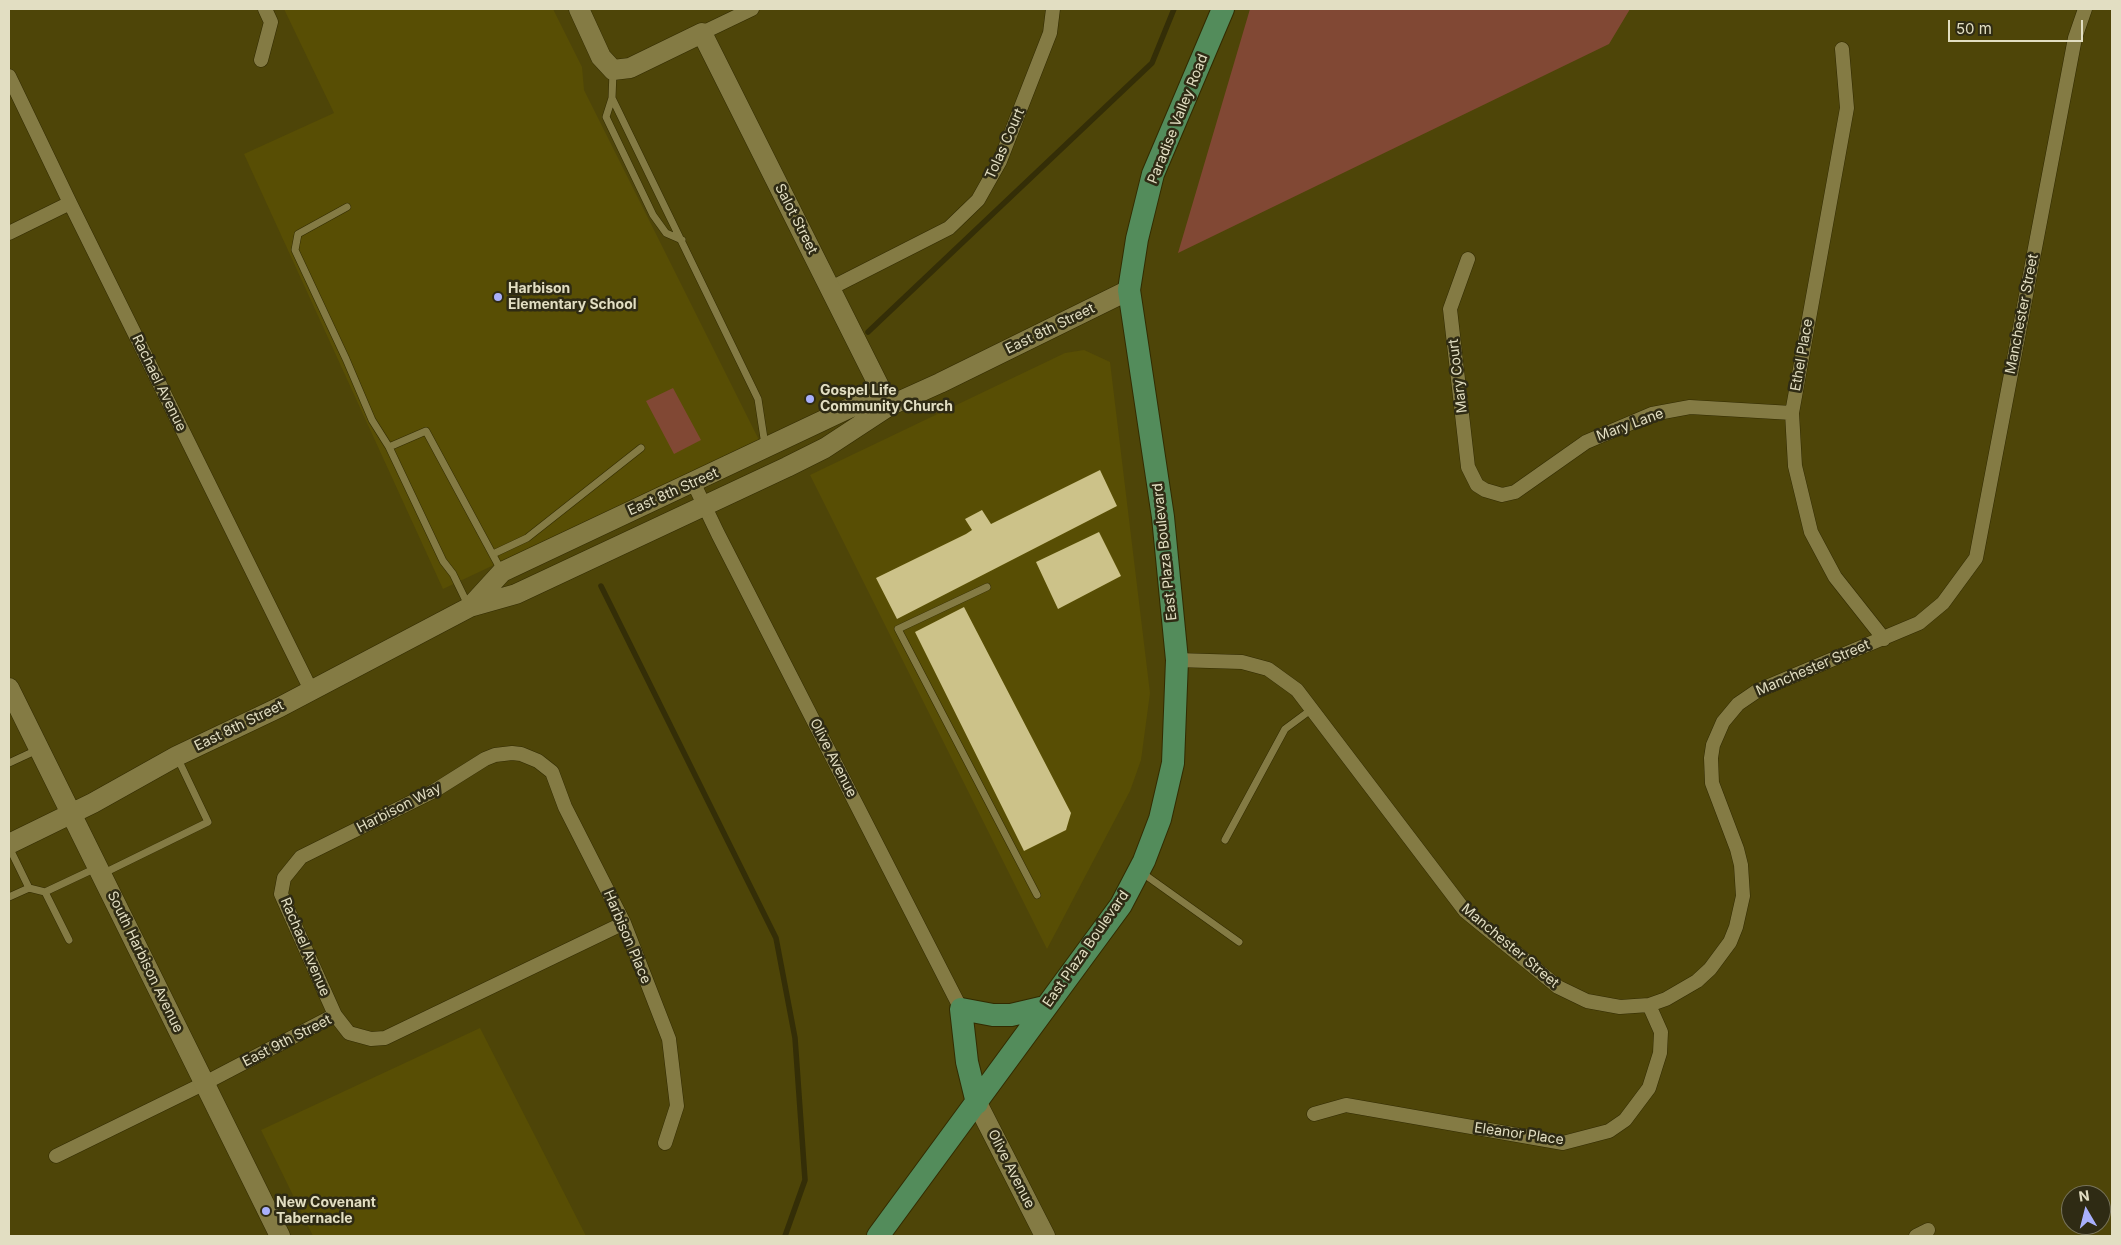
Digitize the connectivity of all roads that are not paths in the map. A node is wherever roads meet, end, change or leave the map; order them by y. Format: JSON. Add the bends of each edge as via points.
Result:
{"nodes":[{"id":1,"x":265,"y":9,"type":"edge"},
{"id":2,"x":579,"y":9,"type":"edge"},
{"id":3,"x":752,"y":9,"type":"edge"},
{"id":4,"x":1053,"y":9,"type":"edge"},
{"id":5,"x":1223,"y":9,"type":"edge"},
{"id":6,"x":2085,"y":9,"type":"edge"},
{"id":7,"x":702,"y":33,"type":"junction"},
{"id":8,"x":1842,"y":50,"type":"dead end"},
{"id":9,"x":261,"y":60,"type":"dead end"},
{"id":10,"x":614,"y":70,"type":"junction"},
{"id":11,"x":9,"y":76,"type":"edge"},
{"id":12,"x":612,"y":98,"type":"junction"},
{"id":13,"x":70,"y":203,"type":"junction"},
{"id":14,"x":347,"y":207,"type":"dead end"},
{"id":15,"x":9,"y":233,"type":"edge"},
{"id":16,"x":682,"y":240,"type":"junction"},
{"id":17,"x":1468,"y":259,"type":"dead end"},
{"id":18,"x":831,"y":288,"type":"junction"},
{"id":19,"x":1129,"y":290,"type":"junction"},
{"id":20,"x":889,"y":406,"type":"junction"},
{"id":21,"x":1792,"y":414,"type":"junction"},
{"id":22,"x":389,"y":447,"type":"junction"},
{"id":23,"x":641,"y":448,"type":"dead end"},
{"id":24,"x":766,"y":449,"type":"junction"},
{"id":25,"x":693,"y":482,"type":"junction"},
{"id":26,"x":1486,"y":490,"type":"joint"},
{"id":27,"x":705,"y":506,"type":"junction"},
{"id":28,"x":493,"y":554,"type":"junction"},
{"id":29,"x":502,"y":572,"type":"junction"},
{"id":30,"x":987,"y":587,"type":"dead end"},
{"id":31,"x":470,"y":607,"type":"junction"},
{"id":32,"x":1884,"y":639,"type":"junction"},
{"id":33,"x":1177,"y":660,"type":"junction"},
{"id":34,"x":9,"y":688,"type":"edge"},
{"id":35,"x":311,"y":690,"type":"junction"},
{"id":36,"x":1312,"y":709,"type":"junction"},
{"id":37,"x":40,"y":748,"type":"junction"},
{"id":38,"x":522,"y":754,"type":"joint"},
{"id":39,"x":177,"y":756,"type":"junction"},
{"id":40,"x":9,"y":763,"type":"edge"},
{"id":41,"x":71,"y":813,"type":"junction"},
{"id":42,"x":1225,"y":840,"type":"dead end"},
{"id":43,"x":9,"y":846,"type":"edge"},
{"id":44,"x":1139,"y":870,"type":"junction"},
{"id":45,"x":100,"y":871,"type":"junction"},
{"id":46,"x":284,"y":878,"type":"joint"},
{"id":47,"x":29,"y":888,"type":"junction"},
{"id":48,"x":45,"y":892,"type":"junction"},
{"id":49,"x":1038,"y":895,"type":"dead end"},
{"id":50,"x":9,"y":897,"type":"edge"},
{"id":51,"x":624,"y":923,"type":"junction"},
{"id":52,"x":69,"y":940,"type":"dead end"},
{"id":53,"x":1239,"y":942,"type":"dead end"},
{"id":54,"x":1649,"y":1005,"type":"junction"},
{"id":55,"x":1045,"y":1007,"type":"junction"},
{"id":56,"x":961,"y":1009,"type":"junction"},
{"id":57,"x":335,"y":1015,"type":"junction"},
{"id":58,"x":205,"y":1083,"type":"junction"},
{"id":59,"x":977,"y":1103,"type":"junction"},
{"id":60,"x":1314,"y":1114,"type":"dead end"},
{"id":61,"x":665,"y":1143,"type":"dead end"},
{"id":62,"x":56,"y":1156,"type":"dead end"},
{"id":63,"x":280,"y":1236,"type":"edge"},
{"id":64,"x":878,"y":1236,"type":"edge"},
{"id":65,"x":1045,"y":1236,"type":"edge"}],
"edges":[{"from":1,"to":9,"type":"street","via":[[271,22]]},
{"from":2,"to":10,"type":"main road","via":[[601,56]]},
{"from":3,"to":7,"type":"street"},
{"from":4,"to":18,"type":"street","name":"Tolas Court","via":[[1050,33],[1000,161],[978,200],[949,228]]},
{"from":5,"to":19,"type":"main road","name":"Paradise Valley Road","via":[[1153,174]]},
{"from":6,"to":32,"type":"street","name":"Manchester Street","via":[[2075,38],[1976,558],[1943,603],[1919,623]]},
{"from":7,"to":10,"type":"main road","via":[[630,68]]},
{"from":7,"to":18,"type":"main road","name":"Salot Street"},
{"from":8,"to":21,"type":"street","name":"Ethel Place","via":[[1847,108]]},
{"from":10,"to":12,"type":"lane"},
{"from":11,"to":13,"type":"street","name":"Rachael Avenue"},
{"from":12,"to":16,"type":"lane"},
{"from":12,"to":16,"type":"lane","via":[[606,117],[652,215],[666,233]]},
{"from":13,"to":15,"type":"street"},
{"from":13,"to":35,"type":"street","name":"Rachael Avenue"},
{"from":14,"to":22,"type":"lane","via":[[298,234],[295,250],[372,420]]},
{"from":16,"to":24,"type":"lane","via":[[758,399]]},
{"from":17,"to":26,"type":"street","name":"Mary Court","via":[[1450,309],[1468,467],[1477,485]]},
{"from":18,"to":20,"type":"main road","name":"Salot Street"},
{"from":19,"to":20,"type":"main road","name":"East 8th Street"},
{"from":19,"to":33,"type":"main road","name":"East Plaza Boulevard","via":[[1162,511]]},
{"from":20,"to":24,"type":"main road","name":"East 8th Street","via":[[860,403]]},
{"from":20,"to":27,"type":"main road","name":"East 8th Street","via":[[825,448]]},
{"from":21,"to":26,"type":"street","name":"Mary Lane","via":[[1690,408],[1652,414],[1586,442],[1515,492],[1502,495]]},
{"from":21,"to":32,"type":"street","name":"Ethel Place","via":[[1795,466],[1811,532],[1835,577]]},
{"from":22,"to":28,"type":"lane","via":[[426,431]]},
{"from":22,"to":31,"type":"lane","via":[[443,561]]},
{"from":23,"to":28,"type":"lane","via":[[526,538]]},
{"from":24,"to":25,"type":"main road","name":"East 8th Street"},
{"from":25,"to":27,"type":"street","name":"Olive Avenue"},
{"from":25,"to":29,"type":"main road","name":"East 8th Street"},
{"from":27,"to":31,"type":"main road","name":"East 8th Street","via":[[516,594]]},
{"from":27,"to":56,"type":"street","name":"Olive Avenue"},
{"from":28,"to":29,"type":"lane"},
{"from":29,"to":31,"type":"main road","name":"East 8th Street"},
{"from":30,"to":49,"type":"lane","via":[[898,629]]},
{"from":31,"to":35,"type":"main road","name":"East 8th Street"},
{"from":32,"to":54,"type":"street","name":"Manchester Street","via":[[1757,691],[1738,704],[1723,722],[1713,746],[1710,771],[1741,865],[1743,896],[1740,912],[1730,942],[1710,969],[1682,991]]},
{"from":33,"to":36,"type":"street","name":"Manchester Street","via":[[1242,662],[1268,669],[1297,690]]},
{"from":33,"to":44,"type":"main road","name":"East Plaza Boulevard","via":[[1173,763],[1160,819]]},
{"from":34,"to":37,"type":"main road","name":"South Harbison Avenue"},
{"from":35,"to":39,"type":"main road","name":"East 8th Street"},
{"from":36,"to":42,"type":"lane","via":[[1285,729]]},
{"from":36,"to":54,"type":"street","name":"Manchester Street","via":[[1465,911],[1558,987],[1587,1001],[1620,1007]]},
{"from":37,"to":40,"type":"lane"},
{"from":37,"to":41,"type":"main road","name":"South Harbison Avenue"},
{"from":38,"to":46,"type":"street","name":"Harbison Way","via":[[503,753],[485,759],[434,791],[301,857]]},
{"from":38,"to":51,"type":"street","name":"Harbison Place","via":[[538,760],[552,772],[565,807]]},
{"from":39,"to":41,"type":"main road","name":"East 8th Street"},
{"from":39,"to":45,"type":"lane","via":[[208,822]]},
{"from":41,"to":43,"type":"main road","name":"East 8th Street"},
{"from":41,"to":45,"type":"main road","name":"South Harbison Avenue"},
{"from":43,"to":47,"type":"lane"},
{"from":44,"to":53,"type":"lane"},
{"from":44,"to":55,"type":"main road","name":"East Plaza Boulevard","via":[[1121,905]]},
{"from":45,"to":48,"type":"lane"},
{"from":45,"to":58,"type":"main road","name":"South Harbison Avenue"},
{"from":46,"to":57,"type":"street","name":"Rachael Avenue","via":[[281,894]]},
{"from":47,"to":48,"type":"lane"},
{"from":47,"to":50,"type":"lane"},
{"from":48,"to":52,"type":"lane"},
{"from":51,"to":57,"type":"street","name":"East 9th Street","via":[[385,1038],[371,1040],[349,1033]]},
{"from":51,"to":61,"type":"street","name":"Harbison Place","via":[[669,1039],[677,1106]]},
{"from":54,"to":60,"type":"street","name":"Eleanor Place","via":[[1661,1032],[1660,1053],[1649,1088],[1624,1120],[1609,1131],[1564,1143],[1346,1104]]},
{"from":55,"to":56,"type":"main road","via":[[1011,1015]]},
{"from":55,"to":59,"type":"main road","name":"East Plaza Boulevard"},
{"from":56,"to":59,"type":"main road","via":[[967,1062]]},
{"from":57,"to":58,"type":"street","name":"East 9th Street"},
{"from":58,"to":62,"type":"street","name":"East 9th Street"},
{"from":58,"to":63,"type":"main road","name":"South Harbison Avenue"},
{"from":59,"to":64,"type":"main road","name":"East Plaza Boulevard"},
{"from":59,"to":65,"type":"main road","name":"Olive Avenue"}]}
